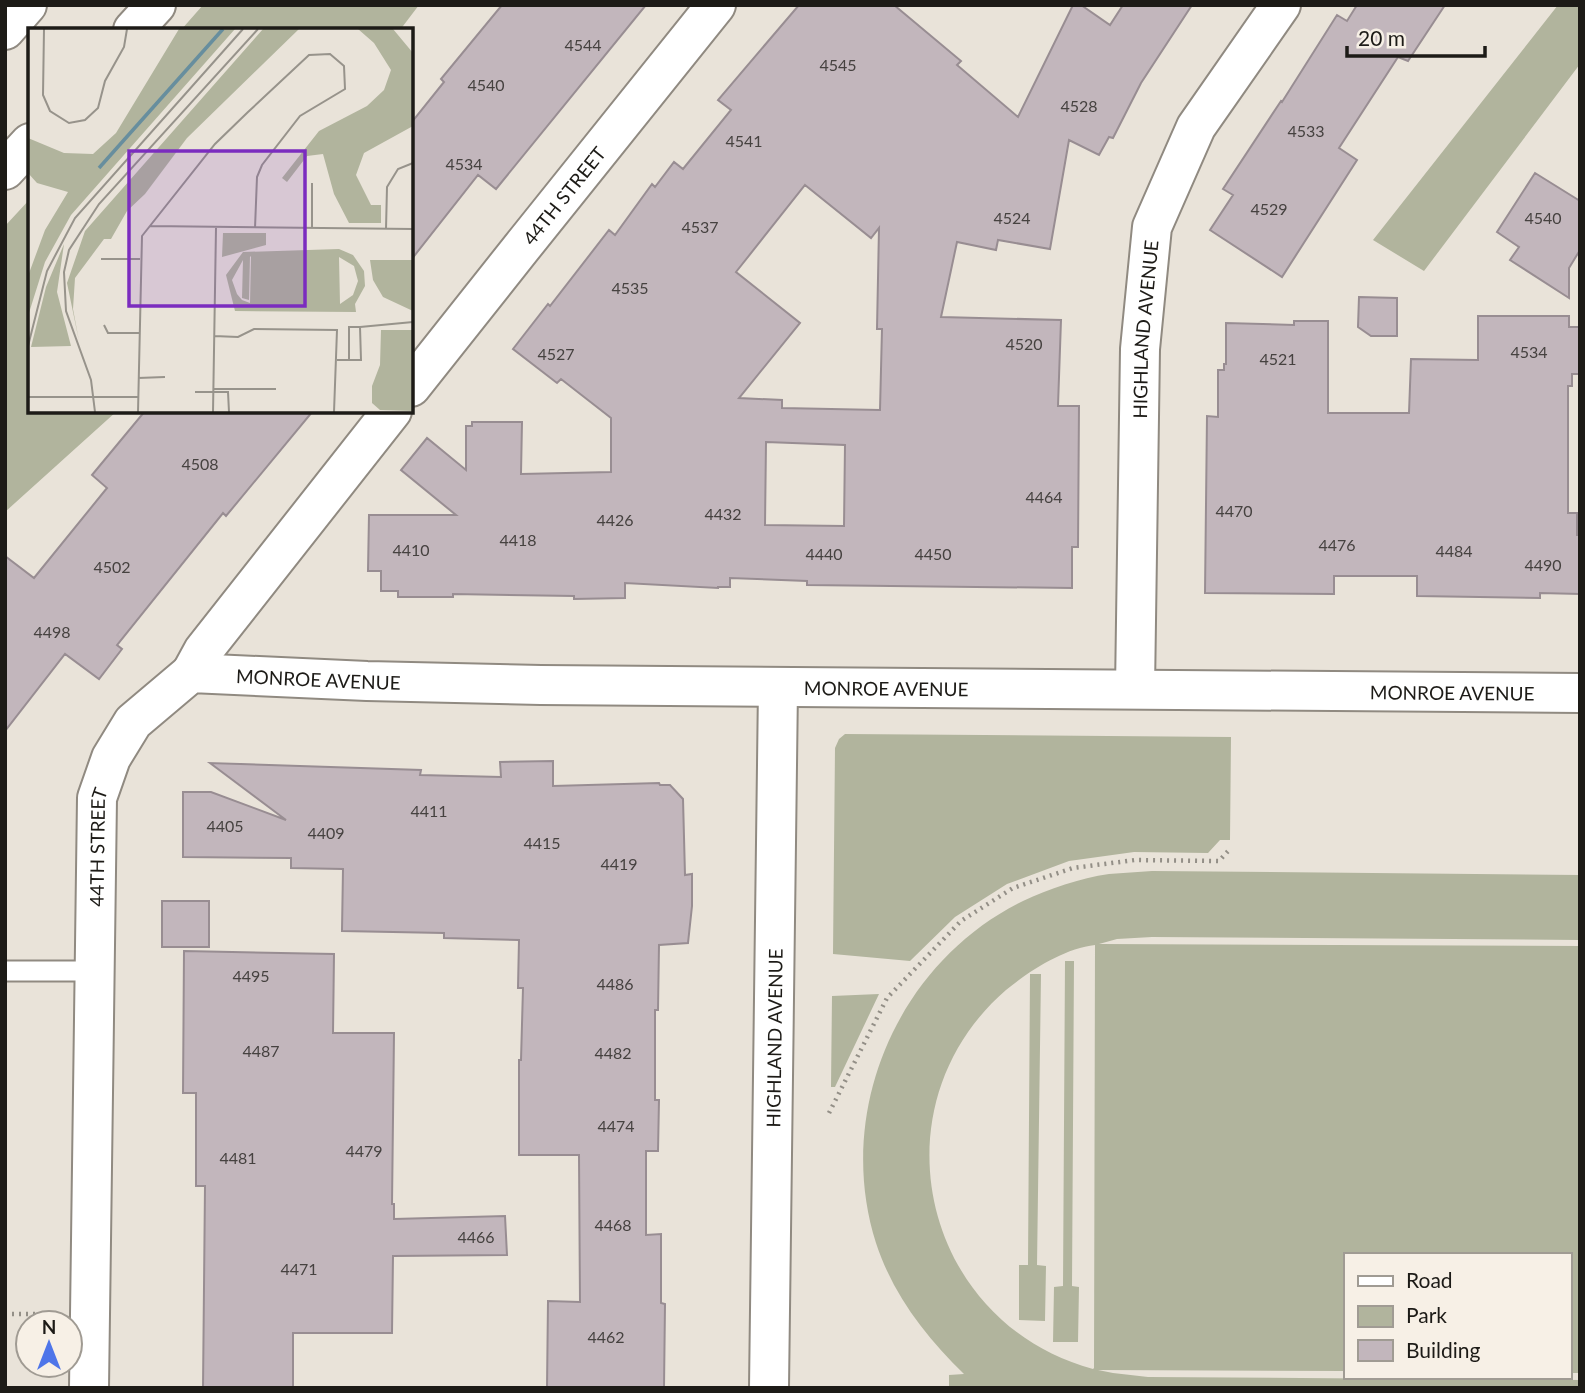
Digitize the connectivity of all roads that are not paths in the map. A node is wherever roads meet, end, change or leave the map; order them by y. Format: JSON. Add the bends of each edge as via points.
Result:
{"nodes":[{"id":1,"x":27,"y":5,"type":"edge"},
{"id":2,"x":156,"y":5,"type":"edge"},
{"id":3,"x":716,"y":5,"type":"edge"},
{"id":4,"x":1280,"y":5,"type":"edge"},
{"id":5,"x":136,"y":28,"type":"edge"},
{"id":6,"x":5,"y":30,"type":"edge"},
{"id":7,"x":28,"y":145,"type":"edge"},
{"id":8,"x":5,"y":170,"type":"edge"},
{"id":9,"x":413,"y":384,"type":"edge"},
{"id":10,"x":390,"y":413,"type":"edge"},
{"id":11,"x":191,"y":673,"type":"junction"},
{"id":12,"x":778,"y":687,"type":"junction"},
{"id":13,"x":1135,"y":689,"type":"junction"},
{"id":14,"x":1580,"y":693,"type":"edge"},
{"id":15,"x":5,"y":971,"type":"edge"},
{"id":16,"x":95,"y":971,"type":"junction"},
{"id":17,"x":89,"y":1388,"type":"edge"},
{"id":18,"x":769,"y":1388,"type":"edge"}],
"edges":[{"from":1,"to":6,"type":"street"},
{"from":2,"to":5,"type":"street"},
{"from":3,"to":9,"type":"street","name":"44TH STREET"},
{"from":4,"to":13,"type":"street","name":"HIGHLAND AVENUE","via":[[1196,127],[1152,227],[1140,349]]},
{"from":7,"to":8,"type":"street"},
{"from":10,"to":11,"type":"street","name":"44TH STREET","via":[[203,651]]},
{"from":11,"to":12,"type":"street","name":"MONROE AVENUE","via":[[367,681]]},
{"from":11,"to":16,"type":"street","name":"44TH STREET","via":[[133,722],[111,758],[97,799]]},
{"from":12,"to":13,"type":"street","name":"MONROE AVENUE"},
{"from":12,"to":18,"type":"street","name":"HIGHLAND AVENUE"},
{"from":13,"to":14,"type":"street","name":"MONROE AVENUE"},
{"from":15,"to":16,"type":"lane"},
{"from":16,"to":17,"type":"street","name":"44TH STREET"}]}
